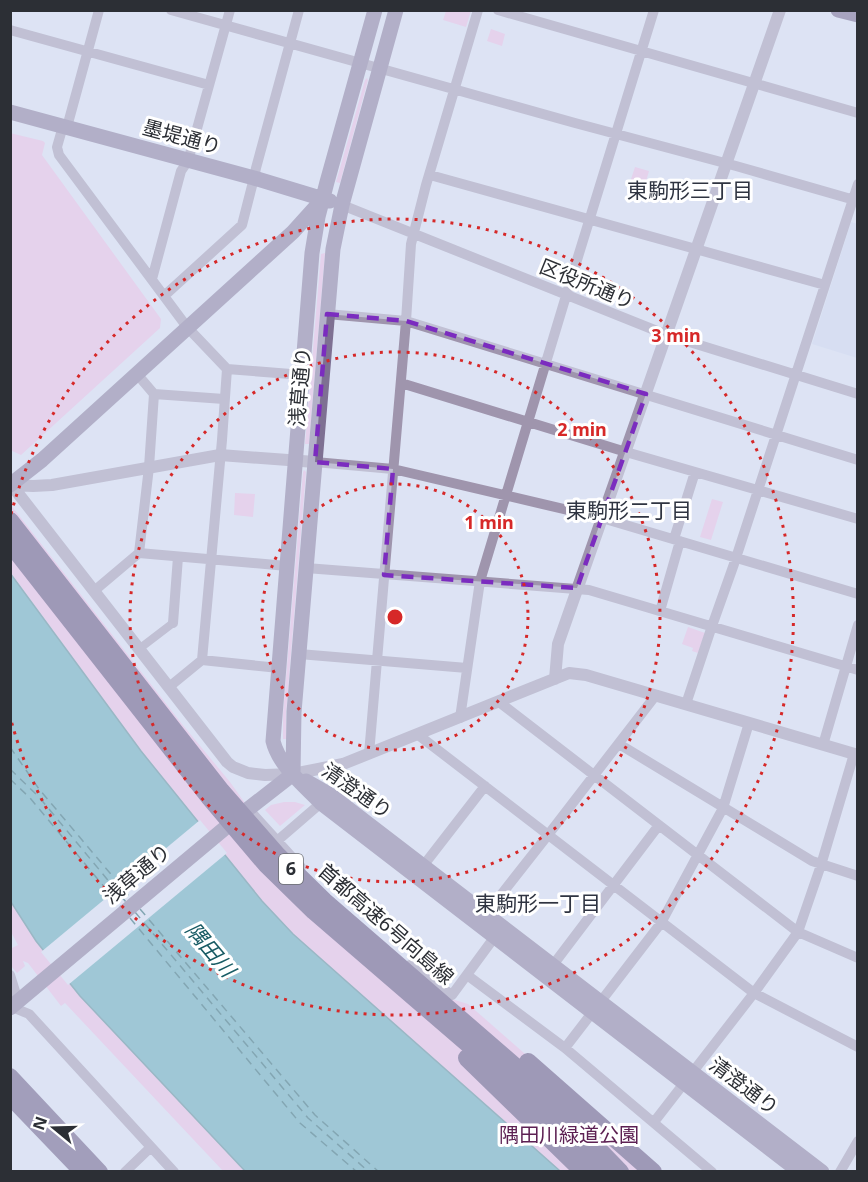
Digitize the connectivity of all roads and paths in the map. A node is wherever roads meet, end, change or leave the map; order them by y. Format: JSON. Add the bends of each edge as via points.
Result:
{"nodes":[{"id":1,"x":99,"y":10,"type":"edge"},
{"id":2,"x":171,"y":10,"type":"edge"},
{"id":3,"x":230,"y":10,"type":"edge"},
{"id":4,"x":299,"y":10,"type":"edge"},
{"id":5,"x":375,"y":10,"type":"edge"},
{"id":6,"x":396,"y":10,"type":"edge"},
{"id":7,"x":478,"y":10,"type":"edge"},
{"id":8,"x":498,"y":10,"type":"edge"},
{"id":9,"x":654,"y":10,"type":"edge"},
{"id":10,"x":780,"y":10,"type":"edge"},
{"id":11,"x":838,"y":10,"type":"edge"},
{"id":12,"x":858,"y":15,"type":"edge"},
{"id":13,"x":226,"y":26,"type":"junction"},
{"id":14,"x":10,"y":30,"type":"edge"},
{"id":15,"x":290,"y":43,"type":"junction"},
{"id":16,"x":88,"y":52,"type":"junction"},
{"id":17,"x":641,"y":52,"type":"junction"},
{"id":18,"x":361,"y":62,"type":"junction"},
{"id":19,"x":380,"y":68,"type":"junction"},
{"id":20,"x":753,"y":83,"type":"junction"},
{"id":21,"x":209,"y":85,"type":"junction"},
{"id":22,"x":456,"y":90,"type":"junction"},
{"id":23,"x":10,"y":112,"type":"edge"},
{"id":24,"x":858,"y":113,"type":"edge"},
{"id":25,"x":65,"y":127,"type":"junction"},
{"id":26,"x":616,"y":133,"type":"junction"},
{"id":27,"x":188,"y":161,"type":"junction"},
{"id":28,"x":725,"y":164,"type":"junction"},
{"id":29,"x":430,"y":175,"type":"junction"},
{"id":30,"x":254,"y":178,"type":"junction"},
{"id":31,"x":858,"y":184,"type":"edge"},
{"id":32,"x":323,"y":198,"type":"junction"},
{"id":33,"x":855,"y":201,"type":"edge"},
{"id":34,"x":342,"y":205,"type":"junction"},
{"id":35,"x":590,"y":220,"type":"junction"},
{"id":36,"x":413,"y":233,"type":"junction"},
{"id":37,"x":697,"y":249,"type":"junction"},
{"id":38,"x":152,"y":279,"type":"junction"},
{"id":39,"x":825,"y":285,"type":"junction"},
{"id":40,"x":566,"y":295,"type":"junction"},
{"id":41,"x":164,"y":296,"type":"junction"},
{"id":42,"x":327,"y":314,"type":"junction"},
{"id":43,"x":406,"y":321,"type":"junction"},
{"id":44,"x":187,"y":327,"type":"junction"},
{"id":45,"x":667,"y":335,"type":"junction"},
{"id":46,"x":546,"y":364,"type":"junction"},
{"id":47,"x":227,"y":369,"type":"junction"},
{"id":48,"x":137,"y":374,"type":"junction"},
{"id":49,"x":303,"y":375,"type":"junction"},
{"id":50,"x":795,"y":375,"type":"junction"},
{"id":51,"x":401,"y":383,"type":"junction"},
{"id":52,"x":154,"y":394,"type":"junction"},
{"id":53,"x":646,"y":394,"type":"junction"},
{"id":54,"x":858,"y":394,"type":"edge"},
{"id":55,"x":224,"y":399,"type":"junction"},
{"id":56,"x":529,"y":421,"type":"junction"},
{"id":57,"x":777,"y":435,"type":"junction"},
{"id":58,"x":626,"y":452,"type":"junction"},
{"id":59,"x":220,"y":455,"type":"junction"},
{"id":60,"x":858,"y":460,"type":"edge"},
{"id":61,"x":296,"y":461,"type":"junction"},
{"id":62,"x":315,"y":462,"type":"junction"},
{"id":63,"x":148,"y":467,"type":"junction"},
{"id":64,"x":393,"y":469,"type":"junction"},
{"id":65,"x":695,"y":472,"type":"junction"},
{"id":66,"x":11,"y":484,"type":"edge"},
{"id":67,"x":758,"y":490,"type":"junction"},
{"id":68,"x":506,"y":496,"type":"junction"},
{"id":69,"x":602,"y":518,"type":"junction"},
{"id":70,"x":858,"y":519,"type":"edge"},
{"id":71,"x":10,"y":521,"type":"edge"},
{"id":72,"x":677,"y":540,"type":"junction"},
{"id":73,"x":10,"y":543,"type":"edge"},
{"id":74,"x":139,"y":553,"type":"junction"},
{"id":75,"x":178,"y":557,"type":"junction"},
{"id":76,"x":736,"y":558,"type":"junction"},
{"id":77,"x":210,"y":559,"type":"junction"},
{"id":78,"x":287,"y":566,"type":"junction"},
{"id":79,"x":306,"y":568,"type":"junction"},
{"id":80,"x":384,"y":574,"type":"junction"},
{"id":81,"x":480,"y":581,"type":"junction"},
{"id":82,"x":578,"y":588,"type":"junction"},
{"id":83,"x":94,"y":591,"type":"junction"},
{"id":84,"x":858,"y":594,"type":"edge"},
{"id":85,"x":660,"y":611,"type":"junction"},
{"id":86,"x":172,"y":623,"type":"joint"},
{"id":87,"x":858,"y":625,"type":"edge"},
{"id":88,"x":712,"y":626,"type":"junction"},
{"id":89,"x":139,"y":649,"type":"junction"},
{"id":90,"x":299,"y":654,"type":"junction"},
{"id":91,"x":202,"y":660,"type":"junction"},
{"id":92,"x":377,"y":660,"type":"junction"},
{"id":93,"x":846,"y":666,"type":"junction"},
{"id":94,"x":279,"y":668,"type":"junction"},
{"id":95,"x":467,"y":668,"type":"junction"},
{"id":96,"x":858,"y":670,"type":"edge"},
{"id":97,"x":555,"y":679,"type":"junction"},
{"id":98,"x":169,"y":687,"type":"junction"},
{"id":99,"x":656,"y":695,"type":"junction"},
{"id":100,"x":499,"y":702,"type":"junction"},
{"id":101,"x":686,"y":704,"type":"junction"},
{"id":102,"x":460,"y":718,"type":"junction"},
{"id":103,"x":749,"y":723,"type":"junction"},
{"id":104,"x":417,"y":734,"type":"junction"},
{"id":105,"x":619,"y":744,"type":"junction"},
{"id":106,"x":823,"y":745,"type":"junction"},
{"id":107,"x":369,"y":754,"type":"junction"},
{"id":108,"x":856,"y":755,"type":"edge"},
{"id":109,"x":293,"y":774,"type":"junction"},
{"id":110,"x":594,"y":775,"type":"junction"},
{"id":111,"x":485,"y":786,"type":"junction"},
{"id":112,"x":321,"y":803,"type":"junction"},
{"id":113,"x":723,"y":808,"type":"junction"},
{"id":114,"x":246,"y":811,"type":"junction"},
{"id":115,"x":659,"y":825,"type":"junction"},
{"id":116,"x":548,"y":836,"type":"junction"},
{"id":117,"x":277,"y":841,"type":"junction"},
{"id":118,"x":698,"y":855,"type":"junction"},
{"id":119,"x":821,"y":865,"type":"junction"},
{"id":120,"x":423,"y":866,"type":"junction"},
{"id":121,"x":858,"y":876,"type":"edge"},
{"id":122,"x":614,"y":886,"type":"junction"},
{"id":123,"x":325,"y":892,"type":"junction"},
{"id":124,"x":482,"y":918,"type":"junction"},
{"id":125,"x":661,"y":923,"type":"junction"},
{"id":126,"x":499,"y":931,"type":"junction"},
{"id":127,"x":798,"y":932,"type":"junction"},
{"id":128,"x":858,"y":958,"type":"edge"},
{"id":129,"x":553,"y":965,"type":"junction"},
{"id":130,"x":10,"y":975,"type":"edge"},
{"id":131,"x":467,"y":975,"type":"junction"},
{"id":132,"x":754,"y":993,"type":"junction"},
{"id":133,"x":452,"y":995,"type":"junction"},
{"id":134,"x":14,"y":1005,"type":"edge"},
{"id":135,"x":596,"y":1007,"type":"junction"},
{"id":136,"x":565,"y":1047,"type":"junction"},
{"id":137,"x":858,"y":1047,"type":"edge"},
{"id":138,"x":10,"y":1076,"type":"edge"},
{"id":139,"x":689,"y":1078,"type":"junction"},
{"id":140,"x":10,"y":1097,"type":"edge"},
{"id":141,"x":654,"y":1122,"type":"junction"},
{"id":142,"x":858,"y":1141,"type":"edge"},
{"id":143,"x":151,"y":1147,"type":"junction"},
{"id":144,"x":76,"y":1169,"type":"edge"},
{"id":145,"x":811,"y":1170,"type":"edge"},
{"id":146,"x":100,"y":1172,"type":"edge"},
{"id":147,"x":124,"y":1172,"type":"edge"},
{"id":148,"x":174,"y":1172,"type":"edge"},
{"id":149,"x":584,"y":1172,"type":"edge"},
{"id":150,"x":600,"y":1172,"type":"edge"},
{"id":151,"x":620,"y":1172,"type":"edge"},
{"id":152,"x":653,"y":1172,"type":"edge"},
{"id":153,"x":712,"y":1172,"type":"edge"},
{"id":154,"x":840,"y":1172,"type":"edge"}],
"edges":[{"from":1,"to":16,"type":"street"},
{"from":2,"to":13,"type":"street"},
{"from":3,"to":13,"type":"street"},
{"from":4,"to":15,"type":"street"},
{"from":5,"to":18,"type":"main road","name":"浅草通り"},
{"from":6,"to":19,"type":"main road","name":"浅草通り"},
{"from":7,"to":22,"type":"street"},
{"from":8,"to":17,"type":"street"},
{"from":9,"to":17,"type":"street"},
{"from":10,"to":20,"type":"street"},
{"from":11,"to":12,"type":"main road"},
{"from":13,"to":15,"type":"street"},
{"from":13,"to":21,"type":"street"},
{"from":14,"to":16,"type":"street"},
{"from":15,"to":18,"type":"street"},
{"from":15,"to":30,"type":"street"},
{"from":16,"to":21,"type":"street"},
{"from":16,"to":25,"type":"street"},
{"from":17,"to":20,"type":"street"},
{"from":17,"to":26,"type":"street"},
{"from":18,"to":19,"type":"street"},
{"from":18,"to":32,"type":"main road","name":"浅草通り"},
{"from":19,"to":22,"type":"street"},
{"from":19,"to":34,"type":"main road","name":"浅草通り"},
{"from":20,"to":24,"type":"street"},
{"from":20,"to":28,"type":"street"},
{"from":21,"to":27,"type":"street"},
{"from":22,"to":26,"type":"street"},
{"from":22,"to":29,"type":"street"},
{"from":23,"to":25,"type":"main road","name":"墨堤通り"},
{"from":25,"to":27,"type":"main road","name":"墨堤通り"},
{"from":25,"to":38,"type":"street","via":[[57,147],[59,155]]},
{"from":26,"to":28,"type":"street"},
{"from":26,"to":35,"type":"street"},
{"from":27,"to":30,"type":"main road","name":"墨堤通り"},
{"from":27,"to":38,"type":"street","via":[[181,171]]},
{"from":28,"to":33,"type":"street"},
{"from":28,"to":37,"type":"street"},
{"from":29,"to":35,"type":"street"},
{"from":29,"to":36,"type":"street"},
{"from":30,"to":32,"type":"main road","name":"墨堤通り"},
{"from":30,"to":41,"type":"street","via":[[242,225]]},
{"from":31,"to":33,"type":"street"},
{"from":32,"to":34,"type":"main road","name":"墨堤通り"},
{"from":32,"to":44,"type":"main road","name":"浅草通り","via":[[293,232]]},
{"from":32,"to":49,"type":"main road","name":"浅草通り","via":[[312,253]]},
{"from":33,"to":39,"type":"street"},
{"from":34,"to":36,"type":"street","name":"区役所通り"},
{"from":34,"to":42,"type":"main road","name":"浅草通り","via":[[334,239]]},
{"from":35,"to":37,"type":"street"},
{"from":35,"to":40,"type":"street"},
{"from":36,"to":40,"type":"street","name":"区役所通り"},
{"from":36,"to":43,"type":"street"},
{"from":37,"to":39,"type":"street"},
{"from":37,"to":45,"type":"street"},
{"from":38,"to":41,"type":"street"},
{"from":39,"to":50,"type":"street"},
{"from":40,"to":45,"type":"street","name":"区役所通り"},
{"from":40,"to":46,"type":"street"},
{"from":41,"to":44,"type":"street"},
{"from":42,"to":43,"type":"street"},
{"from":42,"to":62,"type":"main road","name":"浅草通り"},
{"from":43,"to":46,"type":"street"},
{"from":43,"to":51,"type":"street"},
{"from":44,"to":47,"type":"street"},
{"from":44,"to":48,"type":"main road","name":"浅草通り"},
{"from":45,"to":50,"type":"street","name":"区役所通り"},
{"from":45,"to":53,"type":"street"},
{"from":46,"to":53,"type":"street"},
{"from":46,"to":56,"type":"street"},
{"from":47,"to":49,"type":"street"},
{"from":47,"to":55,"type":"street"},
{"from":48,"to":52,"type":"street"},
{"from":48,"to":66,"type":"main road","name":"浅草通り"},
{"from":49,"to":61,"type":"main road","name":"浅草通り"},
{"from":50,"to":54,"type":"street","name":"区役所通り"},
{"from":50,"to":57,"type":"street"},
{"from":51,"to":56,"type":"street"},
{"from":51,"to":64,"type":"street"},
{"from":52,"to":55,"type":"street"},
{"from":52,"to":63,"type":"street"},
{"from":53,"to":57,"type":"street"},
{"from":53,"to":58,"type":"street"},
{"from":55,"to":59,"type":"street"},
{"from":56,"to":58,"type":"street"},
{"from":56,"to":68,"type":"street"},
{"from":57,"to":60,"type":"street"},
{"from":57,"to":67,"type":"street"},
{"from":58,"to":65,"type":"street"},
{"from":58,"to":69,"type":"street"},
{"from":59,"to":61,"type":"street"},
{"from":59,"to":63,"type":"street"},
{"from":59,"to":77,"type":"street"},
{"from":61,"to":62,"type":"street"},
{"from":61,"to":78,"type":"main road","name":"浅草通り"},
{"from":62,"to":64,"type":"street"},
{"from":62,"to":79,"type":"main road","name":"浅草通り"},
{"from":63,"to":66,"type":"street","via":[[52,485]]},
{"from":63,"to":74,"type":"street"},
{"from":64,"to":68,"type":"street"},
{"from":64,"to":80,"type":"street"},
{"from":65,"to":67,"type":"street"},
{"from":65,"to":72,"type":"street"},
{"from":66,"to":83,"type":"street"},
{"from":67,"to":70,"type":"street"},
{"from":67,"to":76,"type":"street"},
{"from":68,"to":69,"type":"street"},
{"from":68,"to":81,"type":"street"},
{"from":69,"to":72,"type":"street"},
{"from":69,"to":82,"type":"street"},
{"from":71,"to":151,"type":"highway","name":"首都高速6号向島線","number":"6","via":[[221,791],[277,855],[324,901],[534,1083]]},
{"from":72,"to":76,"type":"street"},
{"from":72,"to":85,"type":"street"},
{"from":73,"to":150,"type":"highway","name":"首都高速6号向島線","number":"6","via":[[203,790],[266,864],[524,1092]]},
{"from":74,"to":75,"type":"street"},
{"from":74,"to":83,"type":"street"},
{"from":75,"to":77,"type":"street"},
{"from":75,"to":86,"type":"street"},
{"from":76,"to":84,"type":"street"},
{"from":76,"to":88,"type":"street"},
{"from":77,"to":78,"type":"street"},
{"from":77,"to":91,"type":"street"},
{"from":78,"to":94,"type":"main road","name":"浅草通り"},
{"from":79,"to":80,"type":"street"},
{"from":79,"to":90,"type":"main road","name":"浅草通り"},
{"from":80,"to":81,"type":"street"},
{"from":80,"to":92,"type":"street"},
{"from":81,"to":82,"type":"street"},
{"from":81,"to":95,"type":"street"},
{"from":82,"to":85,"type":"street"},
{"from":82,"to":97,"type":"street","via":[[558,644]]},
{"from":83,"to":89,"type":"street"},
{"from":85,"to":88,"type":"street"},
{"from":86,"to":89,"type":"street"},
{"from":87,"to":93,"type":"street"},
{"from":88,"to":93,"type":"street"},
{"from":88,"to":101,"type":"street"},
{"from":89,"to":98,"type":"street"},
{"from":90,"to":92,"type":"street"},
{"from":90,"to":109,"type":"main road","name":"浅草通り"},
{"from":91,"to":94,"type":"street"},
{"from":91,"to":98,"type":"street"},
{"from":92,"to":95,"type":"street"},
{"from":92,"to":107,"type":"street"},
{"from":93,"to":96,"type":"street"},
{"from":93,"to":106,"type":"street"},
{"from":94,"to":109,"type":"main road","name":"浅草通り","via":[[273,741],[279,758]]},
{"from":95,"to":102,"type":"street"},
{"from":97,"to":99,"type":"street","via":[[568,673],[586,675]]},
{"from":97,"to":100,"type":"street"},
{"from":98,"to":109,"type":"street","via":[[233,768],[258,775]]},
{"from":99,"to":101,"type":"street"},
{"from":99,"to":105,"type":"street"},
{"from":100,"to":102,"type":"street"},
{"from":100,"to":110,"type":"street"},
{"from":101,"to":103,"type":"street"},
{"from":102,"to":104,"type":"street"},
{"from":103,"to":106,"type":"street"},
{"from":103,"to":113,"type":"street"},
{"from":104,"to":107,"type":"street"},
{"from":104,"to":111,"type":"street"},
{"from":105,"to":110,"type":"street"},
{"from":105,"to":113,"type":"street"},
{"from":106,"to":108,"type":"street"},
{"from":107,"to":109,"type":"street","via":[[343,764]]},
{"from":108,"to":119,"type":"street"},
{"from":109,"to":112,"type":"main road","name":"清澄通り"},
{"from":109,"to":114,"type":"main road","name":"浅草通り"},
{"from":109,"to":120,"type":"main road","name":"清澄通り","via":[[327,793]]},
{"from":110,"to":115,"type":"street"},
{"from":110,"to":116,"type":"street"},
{"from":111,"to":116,"type":"street"},
{"from":111,"to":120,"type":"street"},
{"from":112,"to":117,"type":"street"},
{"from":112,"to":124,"type":"main road","name":"清澄通り"},
{"from":113,"to":118,"type":"street"},
{"from":113,"to":119,"type":"street"},
{"from":114,"to":117,"type":"street"},
{"from":114,"to":134,"type":"main road","name":"浅草通り"},
{"from":115,"to":118,"type":"street"},
{"from":115,"to":122,"type":"street"},
{"from":116,"to":122,"type":"street"},
{"from":116,"to":124,"type":"street"},
{"from":117,"to":123,"type":"street"},
{"from":118,"to":125,"type":"street"},
{"from":118,"to":127,"type":"street"},
{"from":119,"to":121,"type":"street"},
{"from":119,"to":127,"type":"street"},
{"from":120,"to":124,"type":"main road","name":"清澄通り"},
{"from":122,"to":125,"type":"street"},
{"from":122,"to":129,"type":"street"},
{"from":123,"to":133,"type":"street","via":[[360,927]]},
{"from":123,"to":149,"type":"highway","via":[[367,961]]},
{"from":124,"to":126,"type":"main road","name":"清澄通り"},
{"from":125,"to":132,"type":"street"},
{"from":125,"to":135,"type":"street"},
{"from":126,"to":129,"type":"main road","name":"清澄通り"},
{"from":126,"to":131,"type":"street"},
{"from":126,"to":135,"type":"main road","name":"清澄通り"},
{"from":127,"to":128,"type":"street"},
{"from":127,"to":132,"type":"street"},
{"from":129,"to":135,"type":"main road","name":"清澄通り"},
{"from":130,"to":134,"type":"street"},
{"from":131,"to":133,"type":"street"},
{"from":131,"to":136,"type":"street"},
{"from":132,"to":137,"type":"street"},
{"from":132,"to":139,"type":"street"},
{"from":133,"to":152,"type":"highway"},
{"from":134,"to":143,"type":"street","via":[[29,1014]]},
{"from":135,"to":136,"type":"street"},
{"from":135,"to":139,"type":"main road","name":"清澄通り"},
{"from":136,"to":141,"type":"street"},
{"from":138,"to":146,"type":"highway"},
{"from":139,"to":141,"type":"street"},
{"from":139,"to":145,"type":"main road","name":"清澄通り"},
{"from":140,"to":144,"type":"highway"},
{"from":141,"to":153,"type":"street"},
{"from":142,"to":154,"type":"street"},
{"from":143,"to":147,"type":"street"},
{"from":143,"to":148,"type":"street"}]}
